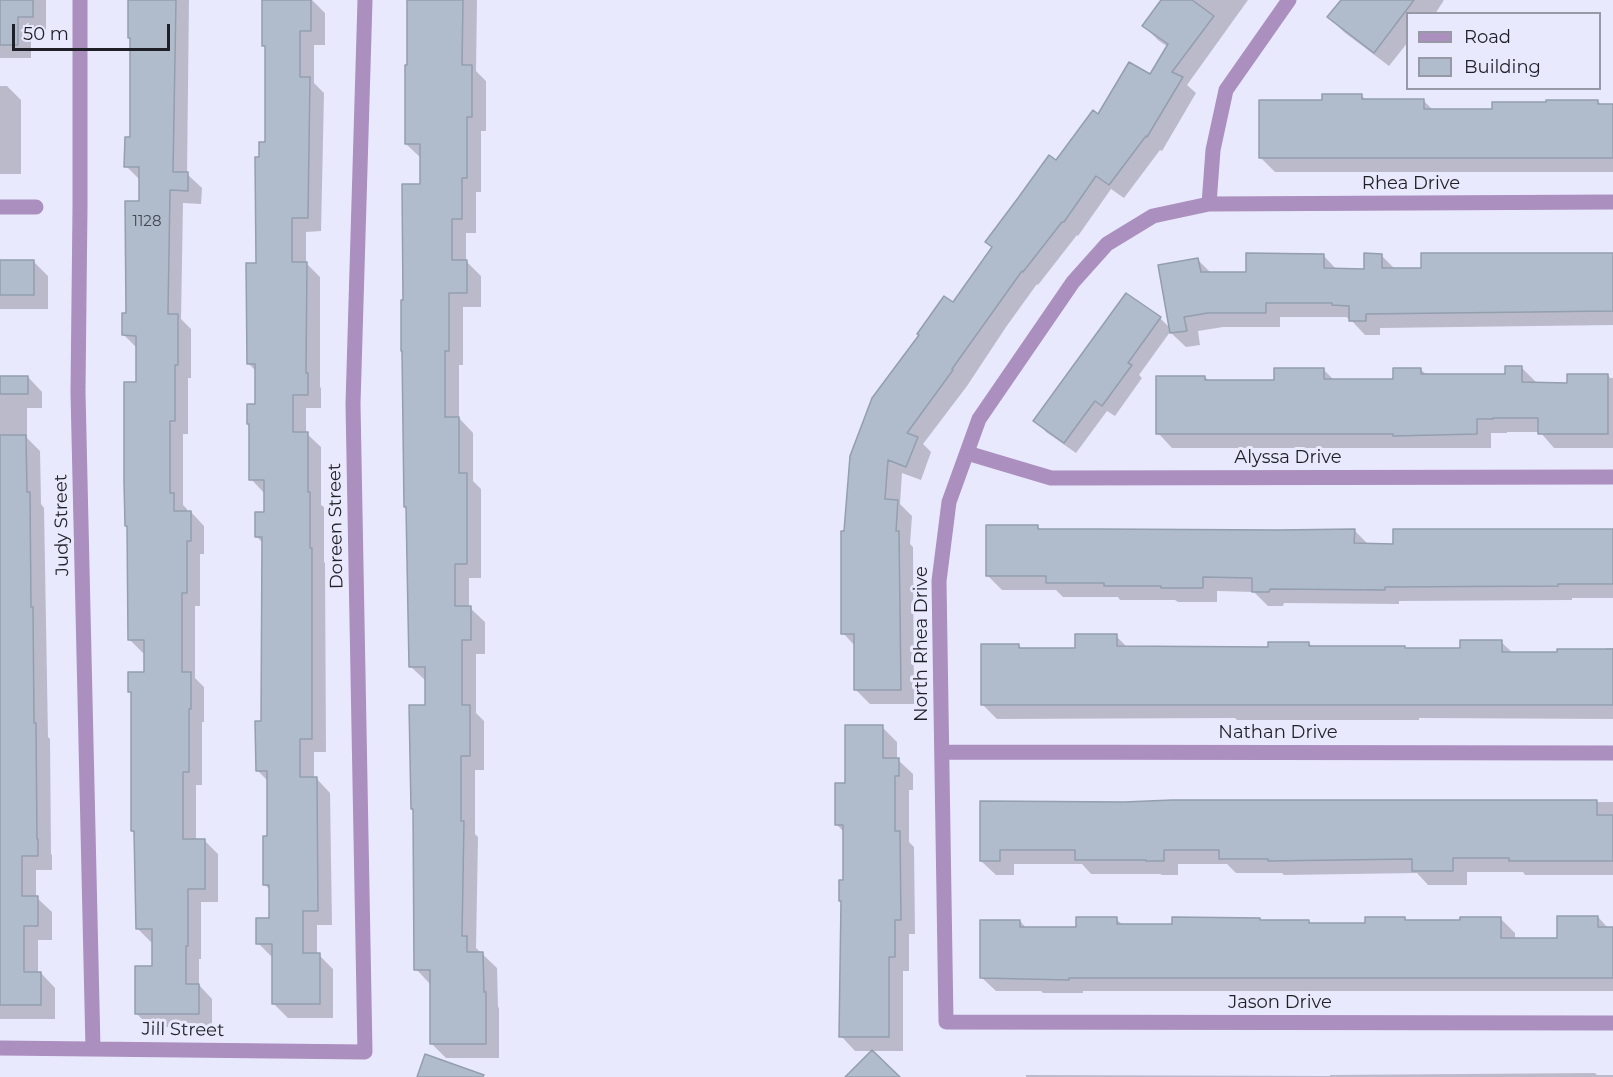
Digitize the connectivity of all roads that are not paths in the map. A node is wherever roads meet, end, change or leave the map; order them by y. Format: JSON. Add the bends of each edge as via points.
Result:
{"nodes":[{"id":1,"x":80,"y":0,"type":"edge"},
{"id":2,"x":365,"y":0,"type":"edge"},
{"id":3,"x":1289,"y":0,"type":"edge"},
{"id":4,"x":1613,"y":202,"type":"edge"},
{"id":5,"x":1209,"y":204,"type":"junction"},
{"id":6,"x":0,"y":207,"type":"edge"},
{"id":7,"x":36,"y":207,"type":"dead end"},
{"id":8,"x":967,"y":453,"type":"junction"},
{"id":9,"x":1613,"y":477,"type":"edge"},
{"id":10,"x":942,"y":752,"type":"junction"},
{"id":11,"x":1613,"y":753,"type":"edge"},
{"id":12,"x":946,"y":1022,"type":"joint"},
{"id":13,"x":1613,"y":1023,"type":"edge"},
{"id":14,"x":0,"y":1048,"type":"edge"},
{"id":15,"x":93,"y":1049,"type":"junction"},
{"id":16,"x":365,"y":1052,"type":"joint"}],
"edges":[{"from":1,"to":15,"type":"street","name":"Judy Street","via":[[78,392]]},
{"from":2,"to":16,"type":"street","name":"Doreen Street","via":[[353,404]]},
{"from":3,"to":5,"type":"street","via":[[1226,90],[1213,150]]},
{"from":4,"to":5,"type":"street","name":"Rhea Drive"},
{"from":5,"to":8,"type":"street","name":"North Rhea Drive","via":[[1153,216],[1107,244],[1073,282],[979,419]]},
{"from":6,"to":7,"type":"street"},
{"from":8,"to":9,"type":"street","name":"Alyssa Drive","via":[[1052,478]]},
{"from":8,"to":10,"type":"street","name":"North Rhea Drive","via":[[949,502],[939,581]]},
{"from":10,"to":11,"type":"street","name":"Nathan Drive"},
{"from":10,"to":12,"type":"street","name":"North Rhea Drive"},
{"from":12,"to":13,"type":"street","name":"Jason Drive"},
{"from":14,"to":15,"type":"street","name":"Jill Street"},
{"from":15,"to":16,"type":"street","name":"Jill Street"}]}
